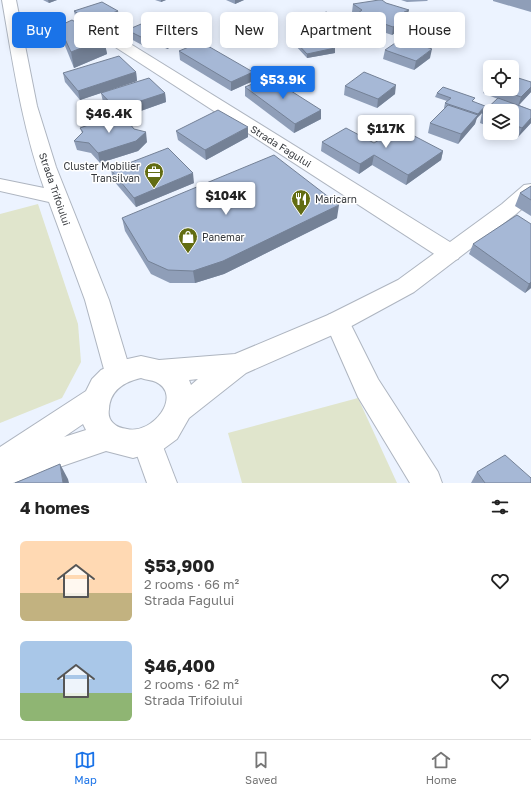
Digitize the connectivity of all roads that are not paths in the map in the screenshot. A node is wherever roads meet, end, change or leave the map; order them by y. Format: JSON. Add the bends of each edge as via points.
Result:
{"nodes":[{"id":1,"x":9,"y":0,"type":"edge"},
{"id":2,"x":127,"y":48,"type":"edge"},
{"id":3,"x":0,"y":185,"type":"edge"},
{"id":4,"x":531,"y":190,"type":"edge"},
{"id":5,"x":57,"y":197,"type":"junction"},
{"id":6,"x":450,"y":253,"type":"junction"},
{"id":7,"x":337,"y":322,"type":"junction"},
{"id":8,"x":237,"y":365,"type":"junction"},
{"id":9,"x":162,"y":370,"type":"junction"},
{"id":10,"x":118,"y":373,"type":"junction"},
{"id":11,"x":95,"y":400,"type":"junction"},
{"id":12,"x":180,"y":409,"type":"junction"},
{"id":13,"x":108,"y":437,"type":"junction"},
{"id":14,"x":147,"y":441,"type":"junction"},
{"id":15,"x":0,"y":464,"type":"edge"},
{"id":16,"x":0,"y":473,"type":"edge"},
{"id":17,"x":162,"y":483,"type":"edge"},
{"id":18,"x":427,"y":483,"type":"edge"}],
"edges":[{"from":1,"to":5,"type":"main road","name":"Strada Trifoiului","via":[[29,106]]},
{"from":2,"to":6,"type":"main road","name":"Strada Fagului"},
{"from":3,"to":5,"type":"main road"},
{"from":4,"to":6,"type":"main road"},
{"from":5,"to":10,"type":"main road","name":"Strada Trifoiului","via":[[97,300]]},
{"from":6,"to":7,"type":"main road","via":[[406,286]]},
{"from":7,"to":8,"type":"main road"},
{"from":7,"to":18,"type":"main road","via":[[368,388]]},
{"from":8,"to":9,"type":"main road"},
{"from":8,"to":12,"type":"main road"},
{"from":9,"to":10,"type":"main road","via":[[141,367]]},
{"from":9,"to":12,"type":"main road","via":[[178,386],[181,397]]},
{"from":10,"to":11,"type":"main road","via":[[108,380]]},
{"from":11,"to":13,"type":"main road","via":[[95,421]]},
{"from":11,"to":15,"type":"main road"},
{"from":12,"to":14,"type":"main road","via":[[168,428]]},
{"from":13,"to":14,"type":"main road","via":[[119,443]]},
{"from":13,"to":16,"type":"main road"},
{"from":14,"to":17,"type":"main road"}]}
